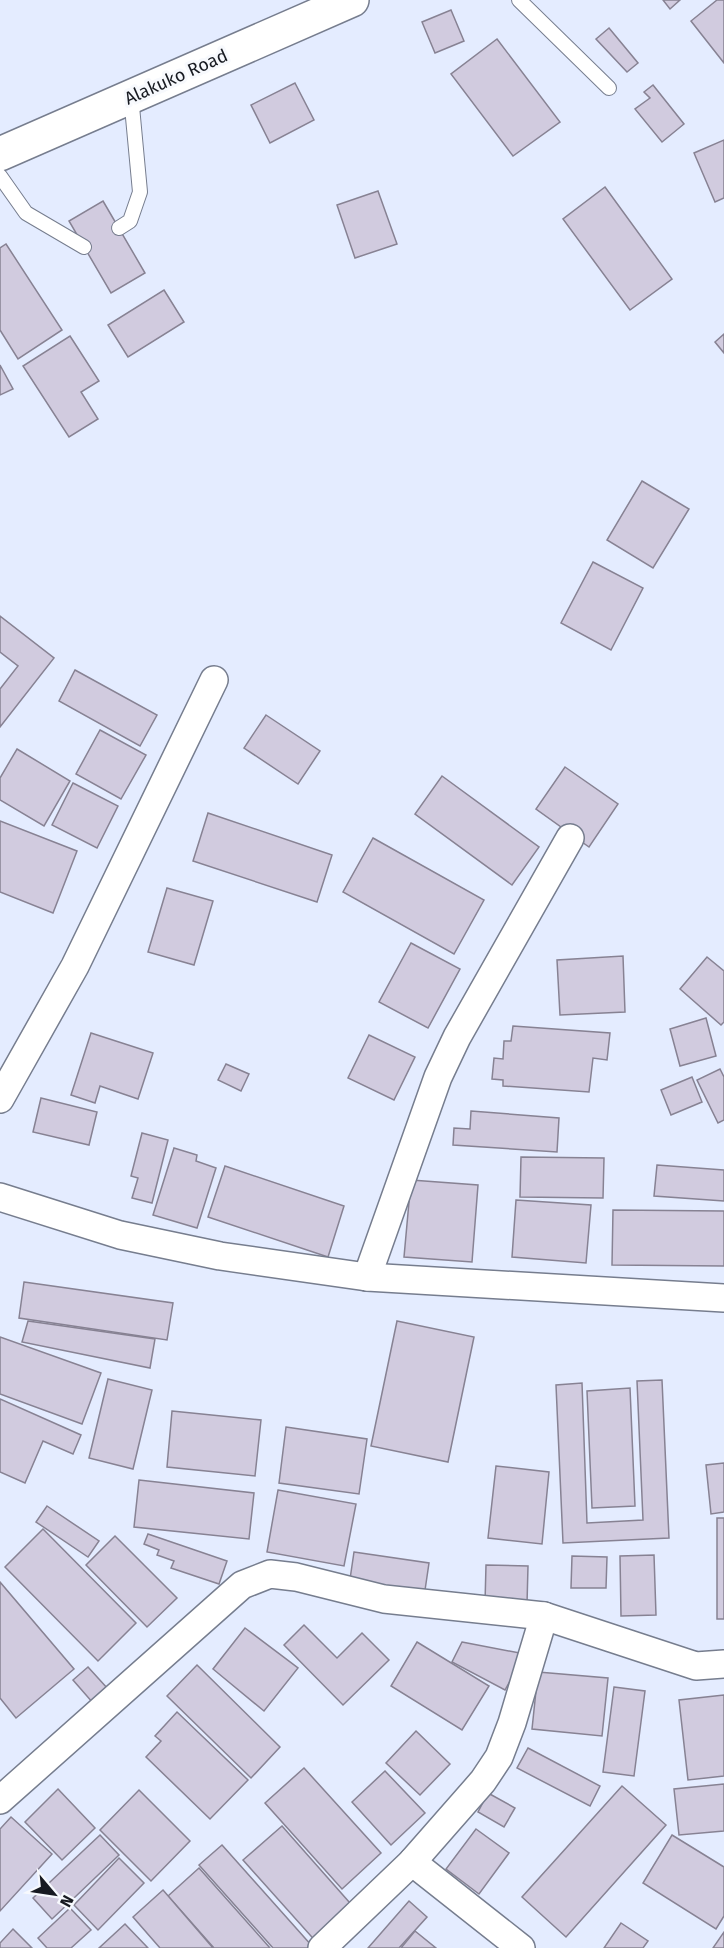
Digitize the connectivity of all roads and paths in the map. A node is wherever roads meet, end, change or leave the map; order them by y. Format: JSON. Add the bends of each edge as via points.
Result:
{"nodes":[{"id":1,"x":352,"y":0,"type":"edge"},
{"id":2,"x":519,"y":0,"type":"edge"},
{"id":3,"x":609,"y":88,"type":"dead end"},
{"id":4,"x":131,"y":96,"type":"junction"},
{"id":5,"x":0,"y":154,"type":"edge"},
{"id":6,"x":0,"y":176,"type":"edge"},
{"id":7,"x":118,"y":228,"type":"dead end"},
{"id":8,"x":84,"y":247,"type":"dead end"},
{"id":9,"x":214,"y":680,"type":"dead end"},
{"id":10,"x":570,"y":838,"type":"dead end"},
{"id":11,"x":0,"y":1099,"type":"edge"},
{"id":12,"x":3,"y":1206,"type":"edge"},
{"id":13,"x":367,"y":1277,"type":"junction"},
{"id":14,"x":724,"y":1298,"type":"edge"},
{"id":15,"x":544,"y":1616,"type":"junction"},
{"id":16,"x":724,"y":1664,"type":"edge"},
{"id":17,"x":0,"y":1800,"type":"edge"},
{"id":18,"x":411,"y":1862,"type":"junction"},
{"id":19,"x":322,"y":1948,"type":"edge"},
{"id":20,"x":521,"y":1948,"type":"edge"}],
"edges":[{"from":1,"to":4,"type":"main road","name":"Alakuko Road"},
{"from":2,"to":3,"type":"lane"},
{"from":4,"to":5,"type":"main road","name":"Alakuko Road"},
{"from":4,"to":7,"type":"lane","via":[[140,192],[130,221]]},
{"from":6,"to":8,"type":"lane","via":[[26,213]]},
{"from":9,"to":11,"type":"street","via":[[75,966]]},
{"from":10,"to":13,"type":"street","via":[[438,1077]]},
{"from":12,"to":13,"type":"street","via":[[220,1256]]},
{"from":13,"to":14,"type":"street"},
{"from":15,"to":16,"type":"street","via":[[696,1666]]},
{"from":15,"to":17,"type":"street","via":[[384,1599],[270,1574],[242,1585]]},
{"from":15,"to":18,"type":"street","via":[[499,1757],[483,1781]]},
{"from":18,"to":19,"type":"street"},
{"from":18,"to":20,"type":"street"}]}
